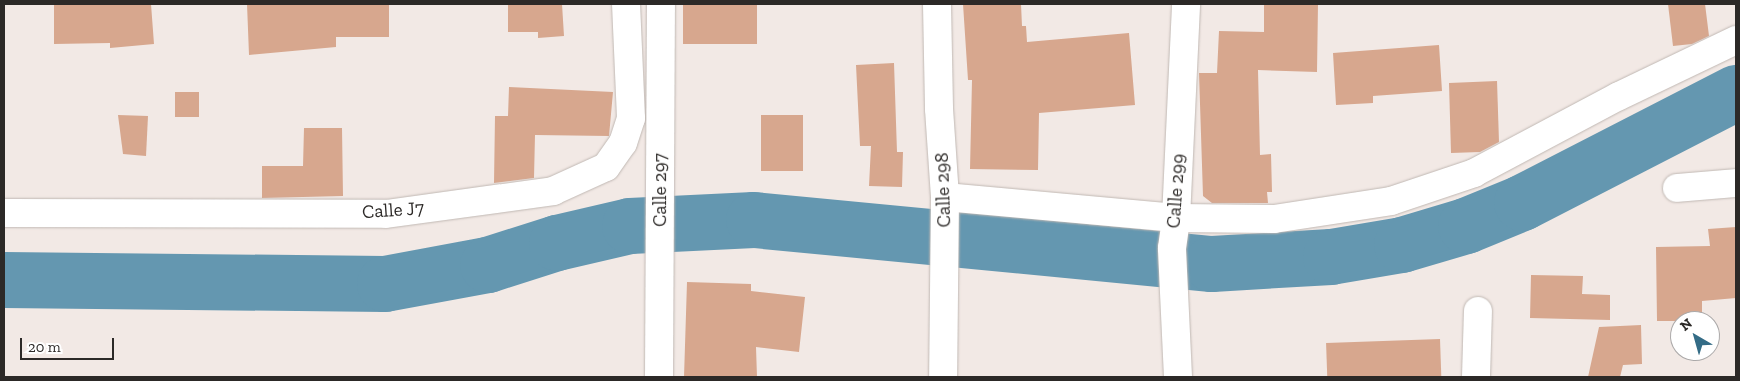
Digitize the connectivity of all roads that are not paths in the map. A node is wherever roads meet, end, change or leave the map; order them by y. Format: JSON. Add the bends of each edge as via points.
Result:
{"nodes":[{"id":1,"x":626,"y":4,"type":"edge"},
{"id":2,"x":661,"y":4,"type":"edge"},
{"id":3,"x":937,"y":4,"type":"edge"},
{"id":4,"x":1186,"y":4,"type":"edge"},
{"id":5,"x":1736,"y":40,"type":"edge"},
{"id":6,"x":1736,"y":183,"type":"edge"},
{"id":7,"x":1677,"y":188,"type":"dead end"},
{"id":8,"x":944,"y":199,"type":"junction"},
{"id":9,"x":4,"y":213,"type":"edge"},
{"id":10,"x":1176,"y":218,"type":"junction"},
{"id":11,"x":1478,"y":311,"type":"dead end"},
{"id":12,"x":659,"y":377,"type":"edge"},
{"id":13,"x":943,"y":377,"type":"edge"},
{"id":14,"x":1178,"y":377,"type":"edge"},
{"id":15,"x":1476,"y":377,"type":"edge"}],
"edges":[{"from":1,"to":9,"type":"street","name":"Calle J7","via":[[631,118],[623,143],[606,167],[553,191],[386,214]]},
{"from":2,"to":12,"type":"street","name":"Calle 297"},
{"from":3,"to":8,"type":"street","name":"Calle 298"},
{"from":4,"to":10,"type":"street","name":"Calle 299"},
{"from":5,"to":10,"type":"street","via":[[1619,96],[1474,173],[1390,200],[1274,219]]},
{"from":6,"to":7,"type":"street"},
{"from":8,"to":10,"type":"street"},
{"from":8,"to":13,"type":"street","name":"Calle 298"},
{"from":10,"to":14,"type":"street","name":"Calle 299","via":[[1172,248]]},
{"from":11,"to":15,"type":"street"}]}
